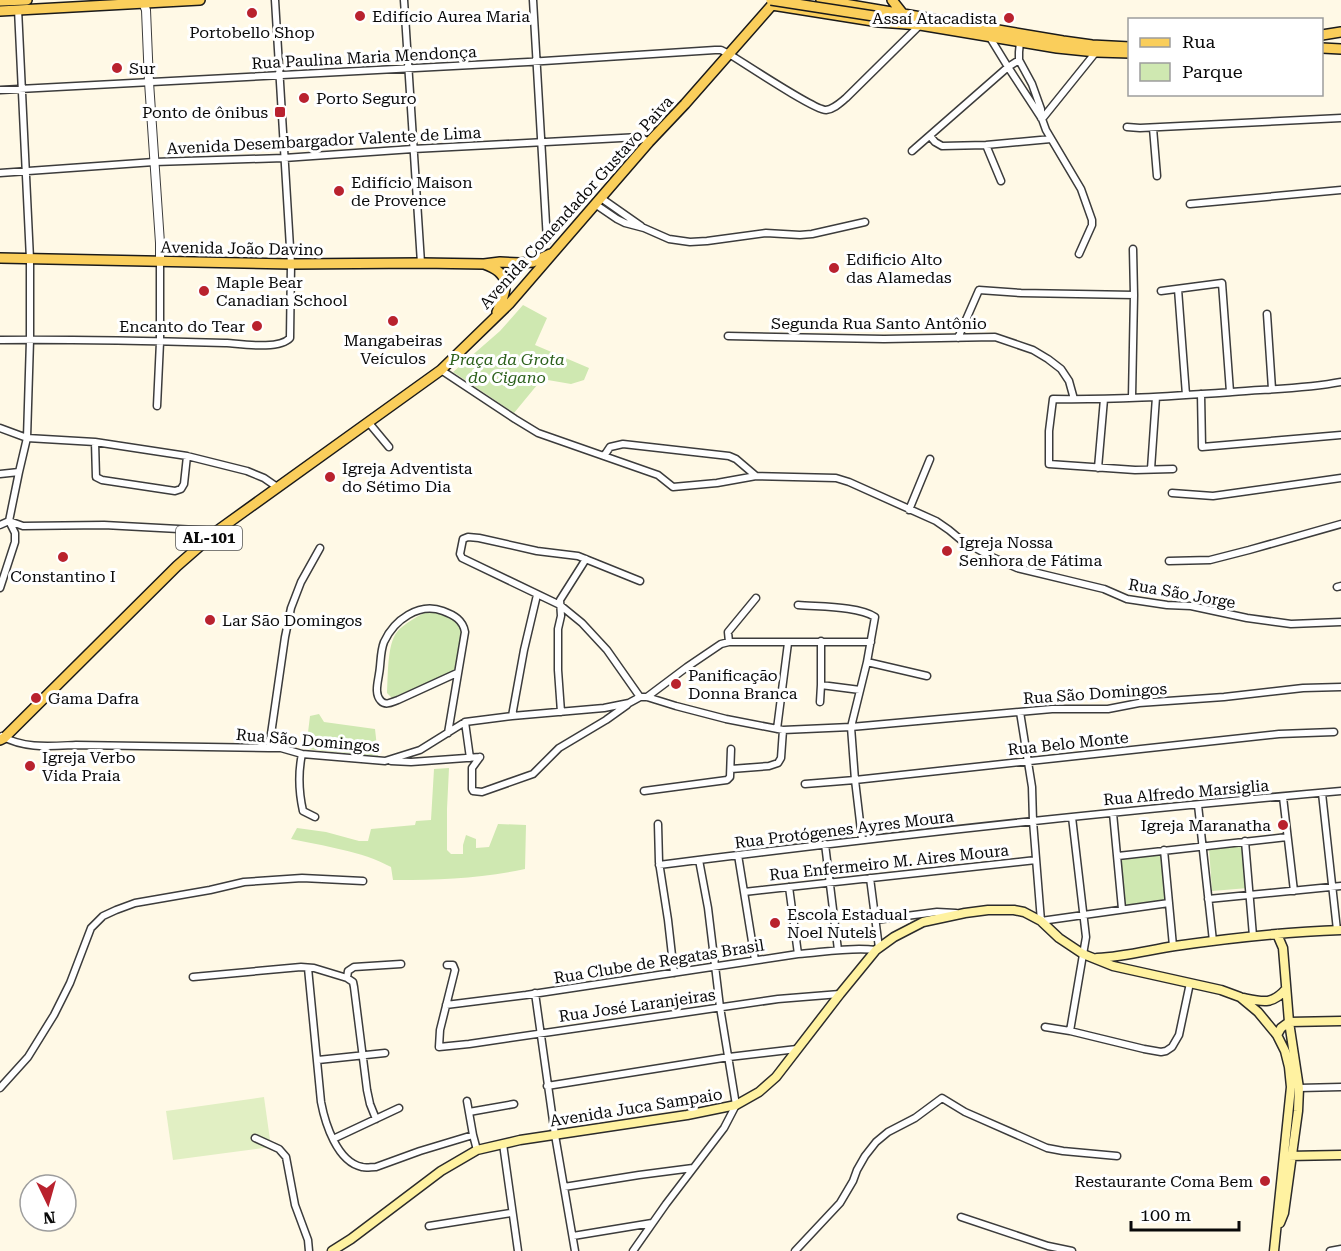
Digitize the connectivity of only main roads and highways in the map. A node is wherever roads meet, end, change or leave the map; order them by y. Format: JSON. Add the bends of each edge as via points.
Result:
{"nodes":[{"id":1,"x":27,"y":0,"type":"edge"},
{"id":2,"x":200,"y":0,"type":"edge"},
{"id":3,"x":821,"y":0,"type":"edge"},
{"id":4,"x":892,"y":0,"type":"edge"},
{"id":5,"x":141,"y":1,"type":"edge"},
{"id":6,"x":0,"y":2,"type":"edge"},
{"id":7,"x":773,"y":2,"type":"edge"},
{"id":8,"x":0,"y":10,"type":"edge"},
{"id":9,"x":881,"y":14,"type":"junction"},
{"id":10,"x":903,"y":14,"type":"junction"},
{"id":11,"x":920,"y":25,"type":"junction"},
{"id":12,"x":1341,"y":34,"type":"edge"},
{"id":13,"x":1323,"y":36,"type":"edge"},
{"id":14,"x":1341,"y":43,"type":"edge"},
{"id":15,"x":1323,"y":46,"type":"edge"},
{"id":16,"x":1323,"y":46,"type":"edge"},
{"id":17,"x":1128,"y":47,"type":"edge"},
{"id":18,"x":1341,"y":49,"type":"edge"},
{"id":19,"x":1128,"y":53,"type":"edge"},
{"id":20,"x":552,"y":252,"type":"junction"},
{"id":21,"x":0,"y":258,"type":"edge"},
{"id":22,"x":484,"y":264,"type":"junction"},
{"id":23,"x":496,"y":315,"type":"junction"},
{"id":24,"x":2,"y":738,"type":"edge"},
{"id":25,"x":0,"y":749,"type":"edge"},
{"id":26,"x":1339,"y":930,"type":"edge"},
{"id":27,"x":1288,"y":933,"type":"junction"},
{"id":28,"x":1277,"y":934,"type":"junction"},
{"id":29,"x":1283,"y":948,"type":"junction"},
{"id":30,"x":1140,"y":953,"type":"junction"},
{"id":31,"x":1092,"y":958,"type":"junction"},
{"id":32,"x":1139,"y":973,"type":"junction"},
{"id":33,"x":1286,"y":988,"type":"junction"},
{"id":34,"x":1240,"y":997,"type":"junction"},
{"id":35,"x":1341,"y":1021,"type":"edge"},
{"id":36,"x":1289,"y":1022,"type":"junction"},
{"id":37,"x":1277,"y":1035,"type":"junction"},
{"id":38,"x":1341,"y":1155,"type":"edge"},
{"id":39,"x":1288,"y":1156,"type":"junction"},
{"id":40,"x":332,"y":1251,"type":"edge"},
{"id":41,"x":1274,"y":1251,"type":"edge"}],
"edges":[{"from":1,"to":6,"type":"main road"},
{"from":2,"to":5,"type":"main road"},
{"from":3,"to":9,"type":"main road"},
{"from":4,"to":10,"type":"main road"},
{"from":5,"to":8,"type":"main road"},
{"from":7,"to":9,"type":"main road","bridge":true},
{"from":7,"to":11,"type":"main road","via":[[879,22]]},
{"from":7,"to":20,"type":"main road","name":"Avenida Comendador Gustavo Paiva"},
{"from":9,"to":10,"type":"main road"},
{"from":9,"to":11,"type":"main road"},
{"from":10,"to":17,"type":"main road","via":[[1063,41]]},
{"from":11,"to":19,"type":"main road","via":[[1020,42]]},
{"from":12,"to":13,"type":"main road"},
{"from":14,"to":15,"type":"main road"},
{"from":16,"to":18,"type":"main road"},
{"from":20,"to":22,"type":"main road","name":"Avenida João Davino","via":[[533,262]]},
{"from":20,"to":23,"type":"main road","name":"Avenida Comendador Gustavo Paiva"},
{"from":21,"to":22,"type":"main road","name":"Avenida João Davino"},
{"from":22,"to":23,"type":"main road","via":[[504,279],[505,292]]},
{"from":23,"to":24,"type":"main road","name":"Avenida Comendador Gustavo Paiva","number":"AL-101","via":[[441,369],[217,531]]},
{"from":24,"to":25,"type":"main road","name":"Avenida Comendador Gustavo Paiva","number":"AL-101"},
{"from":26,"to":27,"type":"main road"},
{"from":27,"to":28,"type":"main road"},
{"from":27,"to":29,"type":"main road"},
{"from":28,"to":29,"type":"main road","name":"Avenida Juca Sampaio"},
{"from":28,"to":30,"type":"main road"},
{"from":29,"to":33,"type":"main road","name":"Avenida Juca Sampaio"},
{"from":30,"to":31,"type":"main road"},
{"from":30,"to":32,"type":"main road","via":[[1136,963]]},
{"from":31,"to":32,"type":"main road","name":"Avenida Juca Sampaio"},
{"from":31,"to":40,"type":"main road","name":"Avenida Juca Sampaio","via":[[1024,912],[988,910],[923,922],[877,949],[769,1085],[736,1106],[477,1150],[441,1171]]},
{"from":32,"to":34,"type":"main road","name":"Avenida Juca Sampaio"},
{"from":33,"to":34,"type":"main road","via":[[1268,1002]]},
{"from":33,"to":36,"type":"main road","name":"Avenida Juca Sampaio"},
{"from":34,"to":37,"type":"main road","name":"Avenida Juca Sampaio"},
{"from":35,"to":36,"type":"main road"},
{"from":36,"to":37,"type":"main road"},
{"from":36,"to":39,"type":"main road","name":"Avenida Juca Sampaio","via":[[1299,1088]]},
{"from":37,"to":39,"type":"main road","name":"Avenida Juca Sampaio","via":[[1285,1051],[1291,1088]]},
{"from":38,"to":39,"type":"main road"},
{"from":39,"to":41,"type":"main road","name":"Avenida Juca Sampaio"}]}
